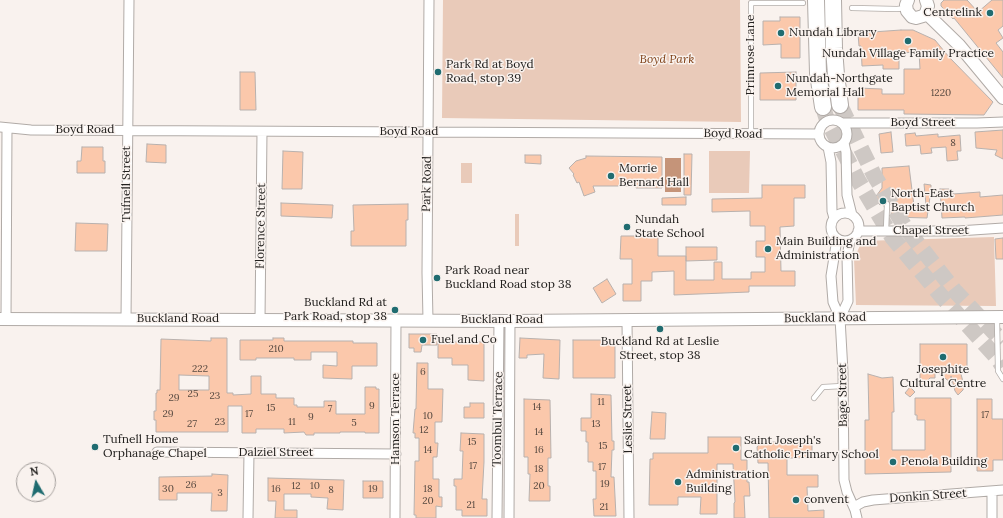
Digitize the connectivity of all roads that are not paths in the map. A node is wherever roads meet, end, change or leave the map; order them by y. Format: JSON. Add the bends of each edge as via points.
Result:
{"nodes":[{"id":1,"x":129,"y":0,"type":"edge"},
{"id":2,"x":429,"y":0,"type":"edge"},
{"id":3,"x":833,"y":0,"type":"edge"},
{"id":4,"x":926,"y":0,"type":"edge"},
{"id":5,"x":810,"y":1,"type":"edge"},
{"id":6,"x":906,"y":2,"type":"edge"},
{"id":7,"x":852,"y":8,"type":"dead end"},
{"id":8,"x":926,"y":13,"type":"junction"},
{"id":9,"x":1003,"y":98,"type":"edge"},
{"id":10,"x":840,"y":105,"type":"tunnel mouth"},
{"id":11,"x":823,"y":108,"type":"tunnel mouth"},
{"id":12,"x":1003,"y":122,"type":"edge"},
{"id":13,"x":842,"y":123,"type":"junction"},
{"id":14,"x":4,"y":127,"type":"edge"},
{"id":15,"x":127,"y":130,"type":"junction"},
{"id":16,"x":262,"y":132,"type":"junction"},
{"id":17,"x":428,"y":132,"type":"junction"},
{"id":18,"x":751,"y":134,"type":"junction"},
{"id":19,"x":819,"y":134,"type":"junction"},
{"id":20,"x":844,"y":143,"type":"junction"},
{"id":21,"x":828,"y":147,"type":"junction"},
{"id":22,"x":887,"y":204,"type":"dead end"},
{"id":23,"x":852,"y":215,"type":"junction"},
{"id":24,"x":834,"y":218,"type":"junction"},
{"id":25,"x":1003,"y":228,"type":"edge"},
{"id":26,"x":858,"y":231,"type":"junction"},
{"id":27,"x":886,"y":231,"type":"junction"},
{"id":28,"x":837,"y":239,"type":"junction"},
{"id":29,"x":850,"y":240,"type":"junction"},
{"id":30,"x":1000,"y":317,"type":"edge"},
{"id":31,"x":840,"y":318,"type":"junction"},
{"id":32,"x":3,"y":319,"type":"edge"},
{"id":33,"x":126,"y":319,"type":"junction"},
{"id":34,"x":260,"y":319,"type":"junction"},
{"id":35,"x":396,"y":320,"type":"junction"},
{"id":36,"x":428,"y":320,"type":"junction"},
{"id":37,"x":627,"y":320,"type":"junction"},
{"id":38,"x":504,"y":321,"type":"junction"},
{"id":39,"x":1003,"y":379,"type":"edge"},
{"id":40,"x":843,"y":386,"type":"junction"},
{"id":41,"x":814,"y":398,"type":"dead end"},
{"id":42,"x":157,"y":452,"type":"dead end"},
{"id":43,"x":249,"y":453,"type":"junction"},
{"id":44,"x":396,"y":454,"type":"junction"},
{"id":45,"x":1003,"y":490,"type":"edge"},
{"id":46,"x":992,"y":491,"type":"junction"},
{"id":47,"x":854,"y":507,"type":"junction"},
{"id":48,"x":248,"y":518,"type":"edge"},
{"id":49,"x":395,"y":518,"type":"edge"},
{"id":50,"x":497,"y":518,"type":"edge"},
{"id":51,"x":509,"y":518,"type":"edge"},
{"id":52,"x":629,"y":518,"type":"edge"},
{"id":53,"x":857,"y":518,"type":"edge"},
{"id":54,"x":992,"y":518,"type":"edge"}],
"edges":[{"from":1,"to":15,"type":"street","name":"Tufnell Street"},
{"from":2,"to":17,"type":"street","name":"Park Road"},
{"from":3,"to":10,"type":"highway","via":[[835,62]]},
{"from":4,"to":8,"type":"street"},
{"from":5,"to":11,"type":"highway"},
{"from":5,"to":18,"type":"lane","name":"Primrose Lane","via":[[751,3]]},
{"from":6,"to":7,"type":"lane","via":[[897,9]]},
{"from":6,"to":8,"type":"street","via":[[909,14],[916,18]]},
{"from":8,"to":9,"type":"street","via":[[959,45]]},
{"from":12,"to":13,"type":"street","name":"Boyd Street"},
{"from":13,"to":19,"type":"street","via":[[834,119],[825,122]]},
{"from":13,"to":20,"type":"street","via":[[847,130]]},
{"from":14,"to":15,"type":"street","name":"Boyd Road","via":[[30,130]]},
{"from":14,"to":32,"type":"street"},
{"from":15,"to":16,"type":"street","name":"Boyd Road"},
{"from":15,"to":33,"type":"street","name":"Tufnell Street"},
{"from":16,"to":17,"type":"street","name":"Boyd Road"},
{"from":16,"to":34,"type":"street","name":"Florence Street"},
{"from":17,"to":18,"type":"street","name":"Boyd Road"},
{"from":17,"to":36,"type":"street","name":"Park Road"},
{"from":18,"to":19,"type":"street","name":"Boyd Road"},
{"from":19,"to":21,"type":"street","via":[[821,142]]},
{"from":20,"to":21,"type":"street","via":[[836,148]]},
{"from":20,"to":23,"type":"street","via":[[848,200]]},
{"from":21,"to":24,"type":"street"},
{"from":22,"to":27,"type":"lane"},
{"from":23,"to":24,"type":"street","via":[[842,213]]},
{"from":23,"to":26,"type":"street","via":[[858,222]]},
{"from":24,"to":28,"type":"street","via":[[831,222],[831,231]]},
{"from":25,"to":27,"type":"street","name":"Chapel Street"},
{"from":26,"to":27,"type":"street","name":"Chapel Street"},
{"from":26,"to":29,"type":"street"},
{"from":28,"to":29,"type":"street"},
{"from":28,"to":31,"type":"street","name":"Bage Street","via":[[830,276],[832,302]]},
{"from":29,"to":31,"type":"street","name":"Bage Street","via":[[847,257],[848,301]]},
{"from":30,"to":31,"type":"street","name":"Buckland Road"},
{"from":30,"to":39,"type":"lane","via":[[998,371]]},
{"from":31,"to":37,"type":"street","name":"Buckland Road"},
{"from":31,"to":40,"type":"street","name":"Bage Street"},
{"from":32,"to":33,"type":"street","name":"Buckland Road"},
{"from":33,"to":34,"type":"street","name":"Buckland Road"},
{"from":34,"to":35,"type":"street","name":"Buckland Road"},
{"from":35,"to":36,"type":"street","name":"Buckland Road"},
{"from":35,"to":44,"type":"street","name":"Hamson Terrace"},
{"from":36,"to":38,"type":"street","name":"Buckland Road"},
{"from":37,"to":38,"type":"street","name":"Buckland Road"},
{"from":37,"to":52,"type":"street","name":"Leslie Street"},
{"from":38,"to":50,"type":"street","name":"Toombul Terrace"},
{"from":38,"to":51,"type":"street","name":"Toombul Terrace"},
{"from":40,"to":41,"type":"lane","via":[[823,387]]},
{"from":40,"to":47,"type":"street","name":"Bage Street","via":[[844,480]]},
{"from":42,"to":43,"type":"street","name":"Dalziel Street"},
{"from":43,"to":44,"type":"street","name":"Dalziel Street"},
{"from":43,"to":48,"type":"street"},
{"from":44,"to":49,"type":"street","name":"Hamson Terrace"},
{"from":45,"to":46,"type":"street","name":"Donkin Street"},
{"from":46,"to":47,"type":"street","name":"Donkin Street","via":[[880,499],[863,502]]},
{"from":46,"to":54,"type":"street"},
{"from":47,"to":53,"type":"street","name":"Bage Street"}]}
